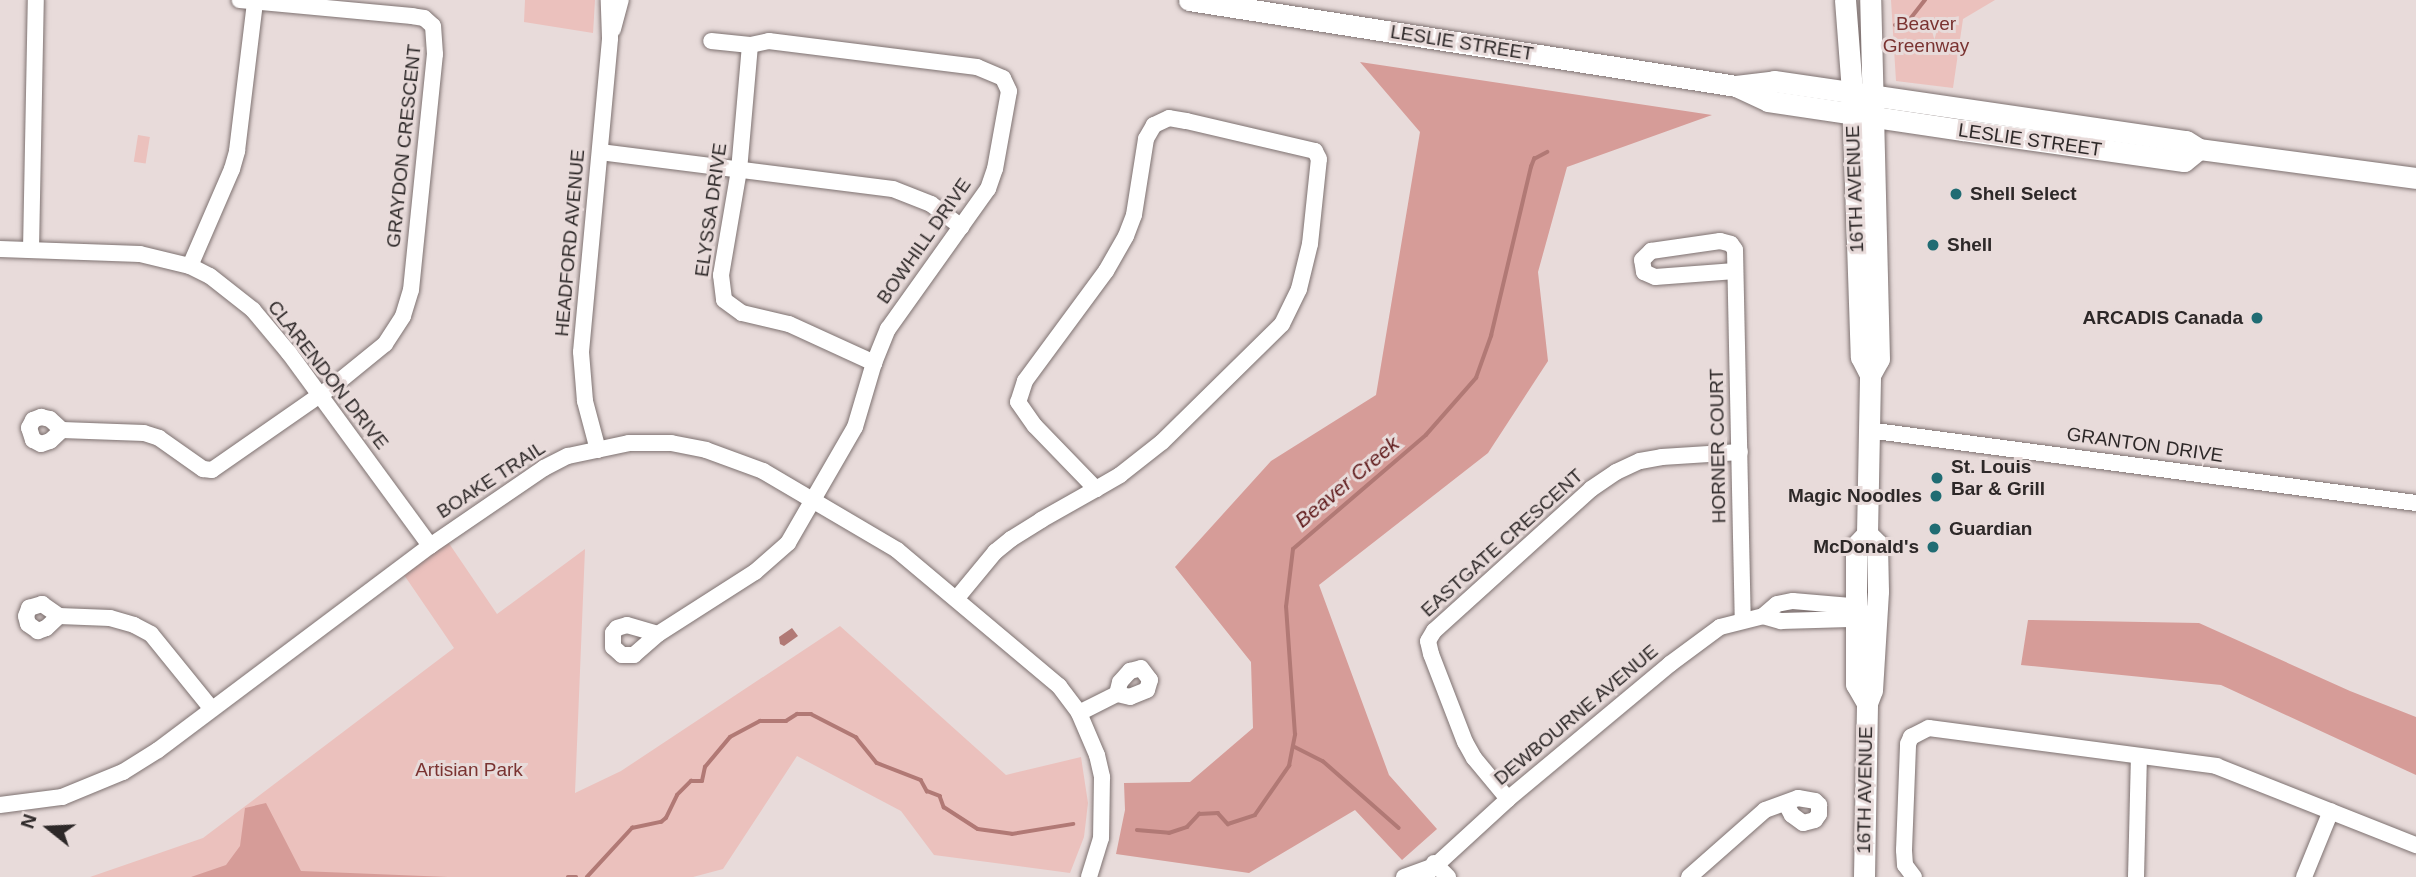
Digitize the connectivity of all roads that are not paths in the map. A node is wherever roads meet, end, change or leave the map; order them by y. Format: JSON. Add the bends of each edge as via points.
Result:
{"nodes":[{"id":1,"x":36,"y":0,"type":"edge"},
{"id":2,"x":609,"y":0,"type":"edge"},
{"id":3,"x":621,"y":0,"type":"edge"},
{"id":4,"x":1189,"y":0,"type":"edge"},
{"id":5,"x":1845,"y":0,"type":"edge"},
{"id":6,"x":1870,"y":0,"type":"edge"},
{"id":7,"x":247,"y":1,"type":"edge"},
{"id":8,"x":610,"y":38,"type":"junction"},
{"id":9,"x":711,"y":41,"type":"dead end"},
{"id":10,"x":750,"y":45,"type":"junction"},
{"id":11,"x":1852,"y":102,"type":"junction"},
{"id":12,"x":1874,"y":105,"type":"junction"},
{"id":13,"x":600,"y":152,"type":"junction"},
{"id":14,"x":739,"y":170,"type":"junction"},
{"id":15,"x":2416,"y":178,"type":"edge"},
{"id":16,"x":961,"y":227,"type":"junction"},
{"id":17,"x":0,"y":249,"type":"edge"},
{"id":18,"x":31,"y":250,"type":"junction"},
{"id":19,"x":190,"y":266,"type":"junction"},
{"id":20,"x":1735,"y":271,"type":"junction"},
{"id":21,"x":874,"y":363,"type":"junction"},
{"id":22,"x":1870,"y":375,"type":"junction"},
{"id":23,"x":320,"y":395,"type":"junction"},
{"id":24,"x":62,"y":430,"type":"dead end"},
{"id":25,"x":1868,"y":430,"type":"junction"},
{"id":26,"x":598,"y":450,"type":"junction"},
{"id":27,"x":1740,"y":452,"type":"junction"},
{"id":28,"x":1096,"y":489,"type":"junction"},
{"id":29,"x":813,"y":499,"type":"junction"},
{"id":30,"x":2416,"y":503,"type":"edge"},
{"id":31,"x":430,"y":546,"type":"junction"},
{"id":32,"x":957,"y":598,"type":"junction"},
{"id":33,"x":1866,"y":613,"type":"junction"},
{"id":34,"x":59,"y":616,"type":"dead end"},
{"id":35,"x":1743,"y":619,"type":"junction"},
{"id":36,"x":658,"y":634,"type":"dead end"},
{"id":37,"x":1117,"y":694,"type":"dead end"},
{"id":38,"x":211,"y":708,"type":"junction"},
{"id":39,"x":1079,"y":713,"type":"junction"},
{"id":40,"x":2139,"y":757,"type":"junction"},
{"id":41,"x":1508,"y":799,"type":"junction"},
{"id":42,"x":1786,"y":804,"type":"dead end"},
{"id":43,"x":0,"y":805,"type":"edge"},
{"id":44,"x":2331,"y":811,"type":"junction"},
{"id":45,"x":2416,"y":845,"type":"edge"},
{"id":46,"x":1429,"y":870,"type":"edge"},
{"id":47,"x":1089,"y":877,"type":"edge"},
{"id":48,"x":1404,"y":877,"type":"edge"},
{"id":49,"x":1448,"y":877,"type":"edge"},
{"id":50,"x":1689,"y":877,"type":"edge"},
{"id":51,"x":1864,"y":877,"type":"edge"},
{"id":52,"x":1914,"y":877,"type":"edge"},
{"id":53,"x":2136,"y":877,"type":"edge"},
{"id":54,"x":2304,"y":877,"type":"edge"}],
"edges":[{"from":1,"to":18,"type":"street"},
{"from":2,"to":8,"type":"street","name":"HEADFORD AVENUE"},
{"from":3,"to":8,"type":"street","name":"HEADFORD AVENUE"},
{"from":4,"to":11,"type":"main road","name":"LESLIE STREET","via":[[1736,86],[1774,81]]},
{"from":5,"to":11,"type":"main road","name":"16TH AVENUE"},
{"from":6,"to":12,"type":"main road","name":"16TH AVENUE"},
{"from":7,"to":19,"type":"street","name":"GRAYDON CRESCENT","via":[[237,152]]},
{"from":7,"to":23,"type":"street","name":"GRAYDON CRESCENT","via":[[424,18],[436,37],[411,290],[403,316],[385,344]]},
{"from":8,"to":13,"type":"street","name":"HEADFORD AVENUE"},
{"from":9,"to":10,"type":"street","name":"BOWHILL DRIVE"},
{"from":10,"to":14,"type":"street","name":"ELYSSA DRIVE"},
{"from":10,"to":16,"type":"street","name":"BOWHILL DRIVE","via":[[769,41],[964,65],[1003,78],[1009,91],[995,169],[978,205]]},
{"from":11,"to":12,"type":"main road","name":"LESLIE STREET"},
{"from":11,"to":22,"type":"main road","name":"16TH AVENUE","via":[[1861,357]]},
{"from":12,"to":15,"type":"main road","name":"LESLIE STREET","via":[[2186,141],[2199,149]]},
{"from":12,"to":22,"type":"main road","name":"16TH AVENUE","via":[[1879,359]]},
{"from":13,"to":14,"type":"street"},
{"from":13,"to":26,"type":"street","name":"HEADFORD AVENUE","via":[[581,352],[584,393]]},
{"from":14,"to":16,"type":"street","via":[[893,189],[931,204]]},
{"from":14,"to":21,"type":"street","name":"ELYSSA DRIVE","via":[[721,275],[724,300],[742,313],[789,324]]},
{"from":16,"to":21,"type":"street","name":"BOWHILL DRIVE","via":[[904,303]]},
{"from":17,"to":18,"type":"street","name":"CLARENDON DRIVE"},
{"from":18,"to":19,"type":"street","name":"CLARENDON DRIVE","via":[[140,254]]},
{"from":19,"to":23,"type":"street","name":"CLARENDON DRIVE","via":[[253,310]]},
{"from":20,"to":20,"type":"street","name":"HORNER COURT","via":[[1735,250],[1720,241],[1651,251],[1642,260],[1644,272],[1655,277]]},
{"from":20,"to":27,"type":"street","name":"HORNER COURT"},
{"from":21,"to":29,"type":"street","name":"BOWHILL DRIVE","via":[[855,427]]},
{"from":22,"to":25,"type":"main road","name":"16TH AVENUE"},
{"from":23,"to":24,"type":"street","via":[[212,470],[144,433]]},
{"from":23,"to":31,"type":"street","name":"CLARENDON DRIVE"},
{"from":25,"to":30,"type":"street","name":"GRANTON DRIVE"},
{"from":25,"to":33,"type":"main road","name":"16TH AVENUE","via":[[1867,534],[1856,546]]},
{"from":26,"to":29,"type":"street","name":"BOAKE TRAIL","via":[[629,443],[671,443],[706,450],[763,471]]},
{"from":26,"to":31,"type":"street","name":"BOAKE TRAIL","via":[[568,456],[544,468]]},
{"from":27,"to":35,"type":"street","name":"HORNER COURT"},
{"from":27,"to":41,"type":"street","name":"EASTGATE CRESCENT","via":[[1662,457],[1616,472],[1591,489],[1434,631],[1429,641],[1431,653],[1465,742]]},
{"from":28,"to":28,"type":"street","via":[[1018,402],[1025,381],[1106,271],[1126,236],[1134,215],[1146,139],[1154,125],[1169,118],[1315,151],[1319,159],[1310,244],[1299,289],[1282,324],[1162,442]]},
{"from":28,"to":32,"type":"street","via":[[1011,539]]},
{"from":29,"to":32,"type":"street","name":"BOAKE TRAIL","via":[[897,550]]},
{"from":29,"to":36,"type":"street","name":"BOWHILL DRIVE","via":[[774,557]]},
{"from":31,"to":38,"type":"street","name":"BOAKE TRAIL"},
{"from":32,"to":39,"type":"street","name":"BOAKE TRAIL","via":[[1059,686]]},
{"from":33,"to":35,"type":"street","name":"DEWBOURNE AVENUE","via":[[1850,619]]},
{"from":33,"to":51,"type":"main road","name":"16TH AVENUE","via":[[1856,684],[1867,704]]},
{"from":34,"to":38,"type":"street","via":[[110,618],[151,634]]},
{"from":35,"to":41,"type":"street","name":"DEWBOURNE AVENUE","via":[[1720,626],[1691,647]]},
{"from":37,"to":39,"type":"street"},
{"from":38,"to":43,"type":"street","name":"BOAKE TRAIL","via":[[158,750],[101,783],[50,799]]},
{"from":39,"to":47,"type":"street","name":"BOAKE TRAIL","via":[[1097,755],[1103,796],[1101,838]]},
{"from":40,"to":44,"type":"street","via":[[2235,771]]},
{"from":40,"to":52,"type":"street","via":[[1943,727],[1920,730],[1911,737],[1907,758],[1904,850],[1905,865]]},
{"from":40,"to":53,"type":"street"},
{"from":41,"to":46,"type":"street","name":"DEWBOURNE AVENUE"},
{"from":42,"to":50,"type":"street","via":[[1775,805],[1749,821]]},
{"from":44,"to":45,"type":"street"},
{"from":44,"to":54,"type":"street"},
{"from":46,"to":48,"type":"street","name":"DEWBOURNE AVENUE"},
{"from":46,"to":49,"type":"street"}]}
